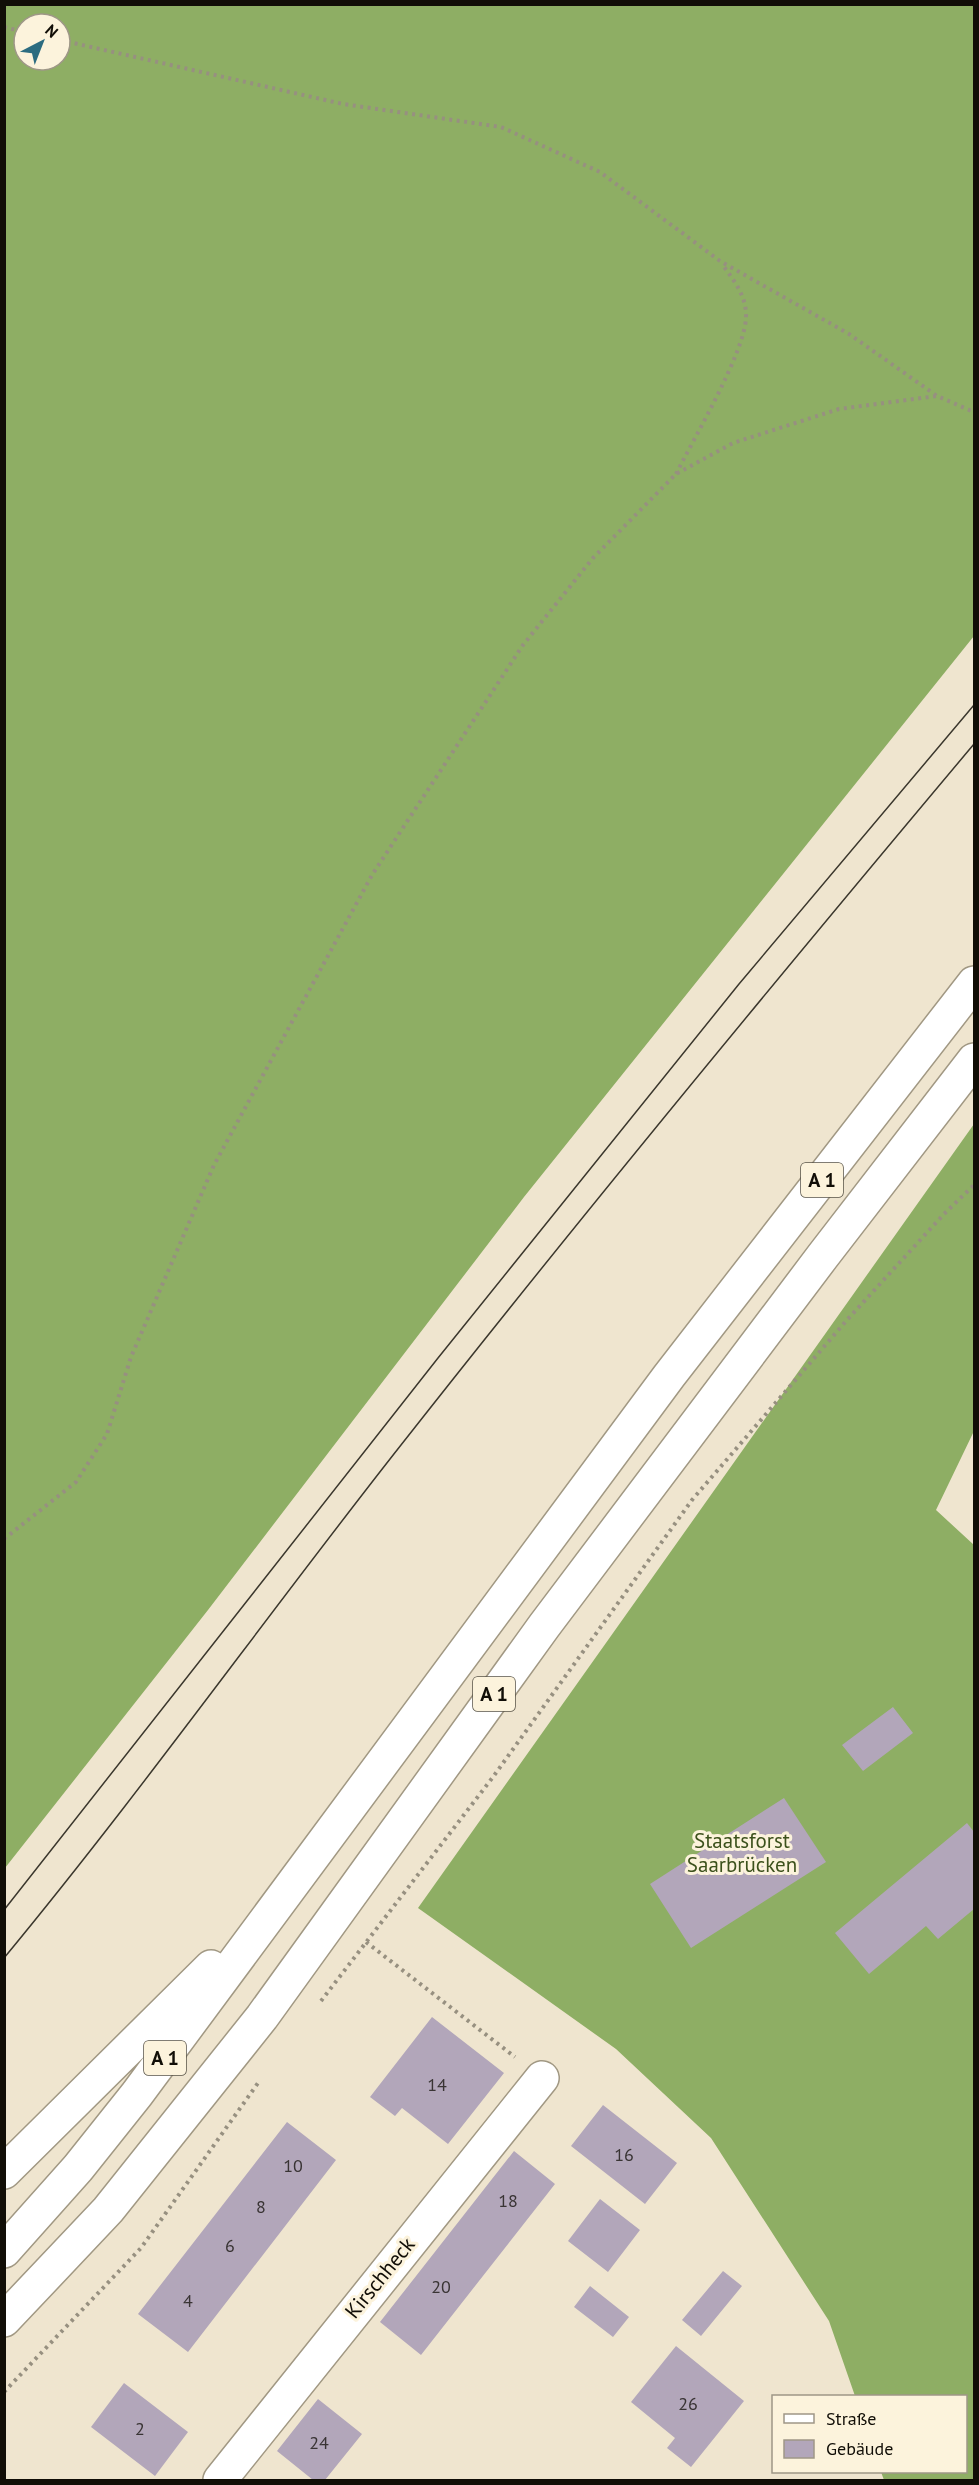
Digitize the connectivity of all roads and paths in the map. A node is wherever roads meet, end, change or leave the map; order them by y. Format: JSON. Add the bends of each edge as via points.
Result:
{"nodes":[{"id":1,"x":72,"y":43,"type":"edge"},
{"id":2,"x":720,"y":261,"type":"junction"},
{"id":3,"x":937,"y":396,"type":"junction"},
{"id":4,"x":975,"y":412,"type":"edge"},
{"id":5,"x":676,"y":474,"type":"junction"},
{"id":6,"x":975,"y":983,"type":"edge"},
{"id":7,"x":975,"y":1060,"type":"edge"},
{"id":8,"x":975,"y":1185,"type":"edge"},
{"id":9,"x":4,"y":1539,"type":"edge"},
{"id":10,"x":314,"y":1856,"type":"junction"},
{"id":11,"x":366,"y":1942,"type":"junction"},
{"id":12,"x":315,"y":2008,"type":"dead end"},
{"id":13,"x":264,"y":2074,"type":"dead end"},
{"id":14,"x":542,"y":2078,"type":"joint"},
{"id":15,"x":4,"y":2172,"type":"edge"},
{"id":16,"x":4,"y":2251,"type":"edge"},
{"id":17,"x":4,"y":2320,"type":"edge"},
{"id":18,"x":4,"y":2392,"type":"edge"},
{"id":19,"x":220,"y":2481,"type":"edge"}],
"edges":[{"from":1,"to":2,"type":"path","via":[[343,104],[501,127],[600,172]]},
{"from":2,"to":3,"type":"path","via":[[849,334]]},
{"from":2,"to":5,"type":"path","via":[[742,292],[746,318],[736,355]]},
{"from":3,"to":4,"type":"path"},
{"from":3,"to":5,"type":"path","via":[[839,409],[733,443]]},
{"from":5,"to":9,"type":"path","via":[[593,558],[523,645],[372,875],[214,1165],[131,1356],[107,1434],[75,1482]]},
{"from":6,"to":10,"type":"main road","number":"A 1","via":[[669,1376]]},
{"from":7,"to":17,"type":"main road","number":"A 1","via":[[544,1626],[262,2017],[108,2210]]},
{"from":8,"to":11,"type":"path","via":[[847,1320],[692,1500],[493,1777]]},
{"from":10,"to":15,"type":"main road","via":[[200,1980]]},
{"from":10,"to":16,"type":"main road","number":"A 1","via":[[137,2094]]},
{"from":11,"to":12,"type":"path"},
{"from":11,"to":14,"type":"path"},
{"from":13,"to":18,"type":"path","via":[[141,2248]]},
{"from":14,"to":19,"type":"main road","name":"Kirschheck"}]}
